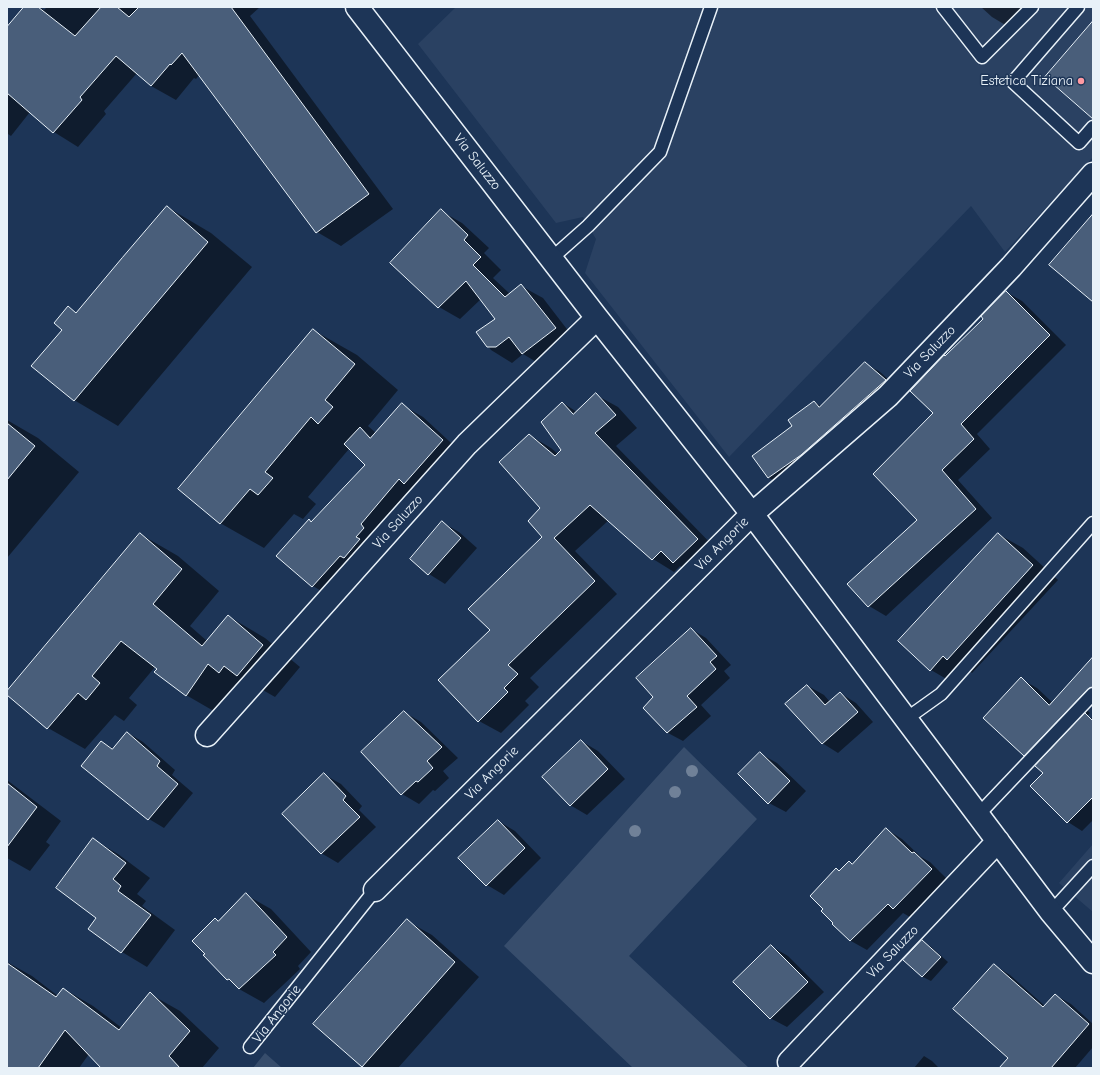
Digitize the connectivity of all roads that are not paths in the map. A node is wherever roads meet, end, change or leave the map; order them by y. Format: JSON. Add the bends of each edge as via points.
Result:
{"nodes":[{"id":1,"x":357,"y":7,"type":"edge"},
{"id":2,"x":711,"y":7,"type":"edge"},
{"id":3,"x":943,"y":7,"type":"edge"},
{"id":4,"x":1032,"y":7,"type":"edge"},
{"id":5,"x":1078,"y":7,"type":"edge"},
{"id":6,"x":1093,"y":127,"type":"edge"},
{"id":7,"x":1093,"y":174,"type":"edge"},
{"id":8,"x":552,"y":258,"type":"junction"},
{"id":9,"x":597,"y":318,"type":"junction"},
{"id":10,"x":752,"y":514,"type":"junction"},
{"id":11,"x":1093,"y":523,"type":"edge"},
{"id":12,"x":1093,"y":694,"type":"edge"},
{"id":13,"x":906,"y":719,"type":"junction"},
{"id":14,"x":207,"y":735,"type":"dead end"},
{"id":15,"x":978,"y":815,"type":"junction"},
{"id":16,"x":998,"y":841,"type":"junction"},
{"id":17,"x":1093,"y":866,"type":"edge"},
{"id":18,"x":375,"y":890,"type":"joint"},
{"id":19,"x":1051,"y":912,"type":"junction"},
{"id":20,"x":1093,"y":946,"type":"edge"},
{"id":21,"x":1093,"y":962,"type":"edge"},
{"id":22,"x":250,"y":1047,"type":"dead end"},
{"id":23,"x":789,"y":1062,"type":"dead end"}],
"edges":[{"from":1,"to":8,"type":"street","name":"Via Saluzzo"},
{"from":2,"to":8,"type":"lane","via":[[660,152],[588,226]]},
{"from":3,"to":4,"type":"lane","via":[[982,57]]},
{"from":5,"to":6,"type":"lane","via":[[1013,82],[1079,143]]},
{"from":7,"to":10,"type":"street","name":"Via Saluzzo","via":[[1011,267],[888,396]]},
{"from":8,"to":9,"type":"street","name":"Via Saluzzo"},
{"from":9,"to":10,"type":"street","name":"Via Saluzzo"},
{"from":9,"to":14,"type":"street","name":"Via Saluzzo","via":[[467,444]]},
{"from":10,"to":13,"type":"street","name":"Via Saluzzo"},
{"from":10,"to":18,"type":"street","name":"Via Angorie"},
{"from":11,"to":13,"type":"lane","via":[[941,694]]},
{"from":12,"to":15,"type":"lane"},
{"from":13,"to":15,"type":"street","name":"Via Saluzzo"},
{"from":15,"to":16,"type":"street","name":"Via Saluzzo"},
{"from":16,"to":19,"type":"street","name":"Via Saluzzo"},
{"from":16,"to":23,"type":"street","name":"Via Saluzzo"},
{"from":17,"to":19,"type":"lane"},
{"from":18,"to":22,"type":"lane","name":"Via Angorie"},
{"from":19,"to":20,"type":"street","name":"Via Saluzzo"},
{"from":19,"to":21,"type":"street","name":"Via Saluzzo"}]}
